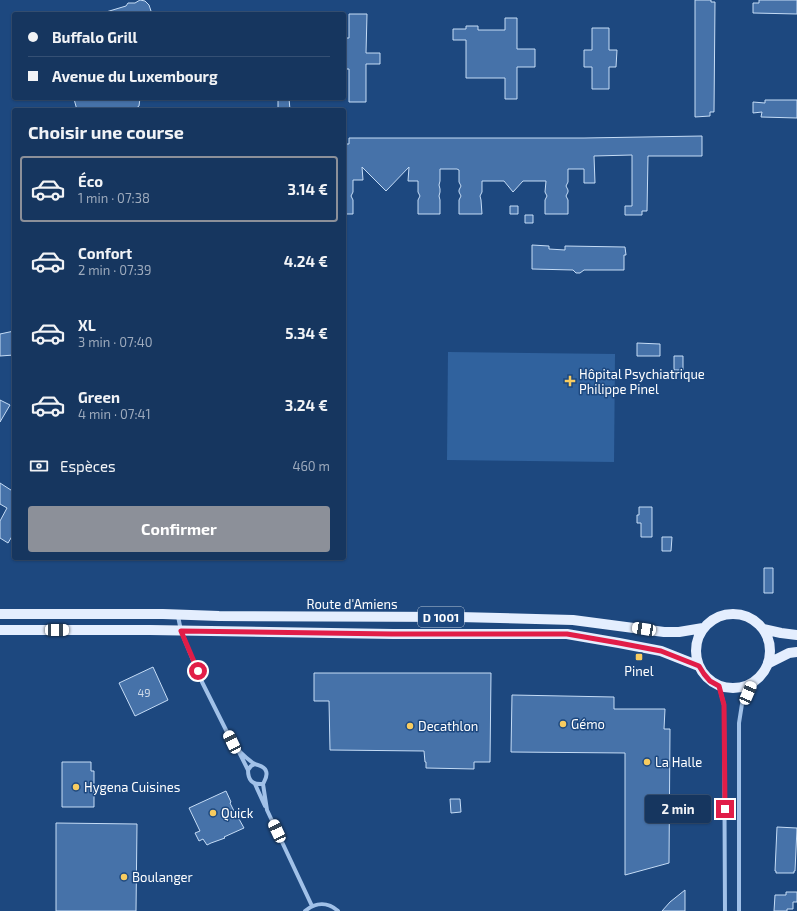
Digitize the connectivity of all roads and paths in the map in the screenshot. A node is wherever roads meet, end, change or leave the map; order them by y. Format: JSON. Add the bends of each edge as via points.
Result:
{"nodes":[{"id":1,"x":0,"y":614,"type":"edge"},
{"id":2,"x":178,"y":615,"type":"junction"},
{"id":3,"x":703,"y":628,"type":"junction"},
{"id":4,"x":764,"y":629,"type":"junction"},
{"id":5,"x":0,"y":630,"type":"edge"},
{"id":6,"x":181,"y":631,"type":"junction"},
{"id":7,"x":797,"y":634,"type":"edge"},
{"id":8,"x":797,"y":652,"type":"edge"},
{"id":9,"x":769,"y":663,"type":"junction"},
{"id":10,"x":699,"y":666,"type":"junction"},
{"id":11,"x":752,"y":683,"type":"junction"},
{"id":12,"x":719,"y":686,"type":"junction"},
{"id":13,"x":237,"y":750,"type":"junction"},
{"id":14,"x":255,"y":764,"type":"junction"},
{"id":15,"x":248,"y":770,"type":"junction"},
{"id":16,"x":255,"y":784,"type":"junction"},
{"id":17,"x":263,"y":784,"type":"junction"},
{"id":18,"x":267,"y":810,"type":"junction"},
{"id":19,"x":312,"y":906,"type":"junction"},
{"id":20,"x":306,"y":911,"type":"edge"},
{"id":21,"x":338,"y":911,"type":"edge"},
{"id":22,"x":725,"y":911,"type":"edge"},
{"id":23,"x":739,"y":911,"type":"edge"}],
"edges":[{"from":1,"to":2,"type":"main road","name":"Route d'Amiens","number":"D 1001"},
{"from":2,"to":3,"type":"main road","name":"Route d'Amiens","number":"D 1001","via":[[573,620],[664,632]]},
{"from":2,"to":6,"type":"street"},
{"from":3,"to":4,"type":"main road","via":[[714,618],[730,613],[748,616]]},
{"from":3,"to":10,"type":"main road","via":[[697,640]]},
{"from":4,"to":7,"type":"main road"},
{"from":4,"to":9,"type":"main road","via":[[770,645]]},
{"from":5,"to":6,"type":"main road","number":"D 1001"},
{"from":6,"to":10,"type":"main road","number":"D 1001","via":[[567,634],[661,651]]},
{"from":6,"to":13,"type":"street","via":[[202,682]]},
{"from":8,"to":9,"type":"main road"},
{"from":9,"to":11,"type":"main road","via":[[765,671]]},
{"from":10,"to":12,"type":"main road","via":[[710,681]]},
{"from":11,"to":12,"type":"main road","via":[[741,688]]},
{"from":11,"to":23,"type":"street","via":[[742,704],[739,723]]},
{"from":12,"to":22,"type":"street","via":[[724,705]]},
{"from":13,"to":14,"type":"street"},
{"from":13,"to":15,"type":"street"},
{"from":14,"to":15,"type":"street"},
{"from":14,"to":17,"type":"street","via":[[262,766],[266,771],[267,777]]},
{"from":15,"to":16,"type":"street","via":[[248,776]]},
{"from":16,"to":17,"type":"street"},
{"from":16,"to":18,"type":"street"},
{"from":17,"to":18,"type":"street"},
{"from":18,"to":19,"type":"street"},
{"from":19,"to":20,"type":"street"},
{"from":19,"to":21,"type":"street","via":[[327,904]]}]}
